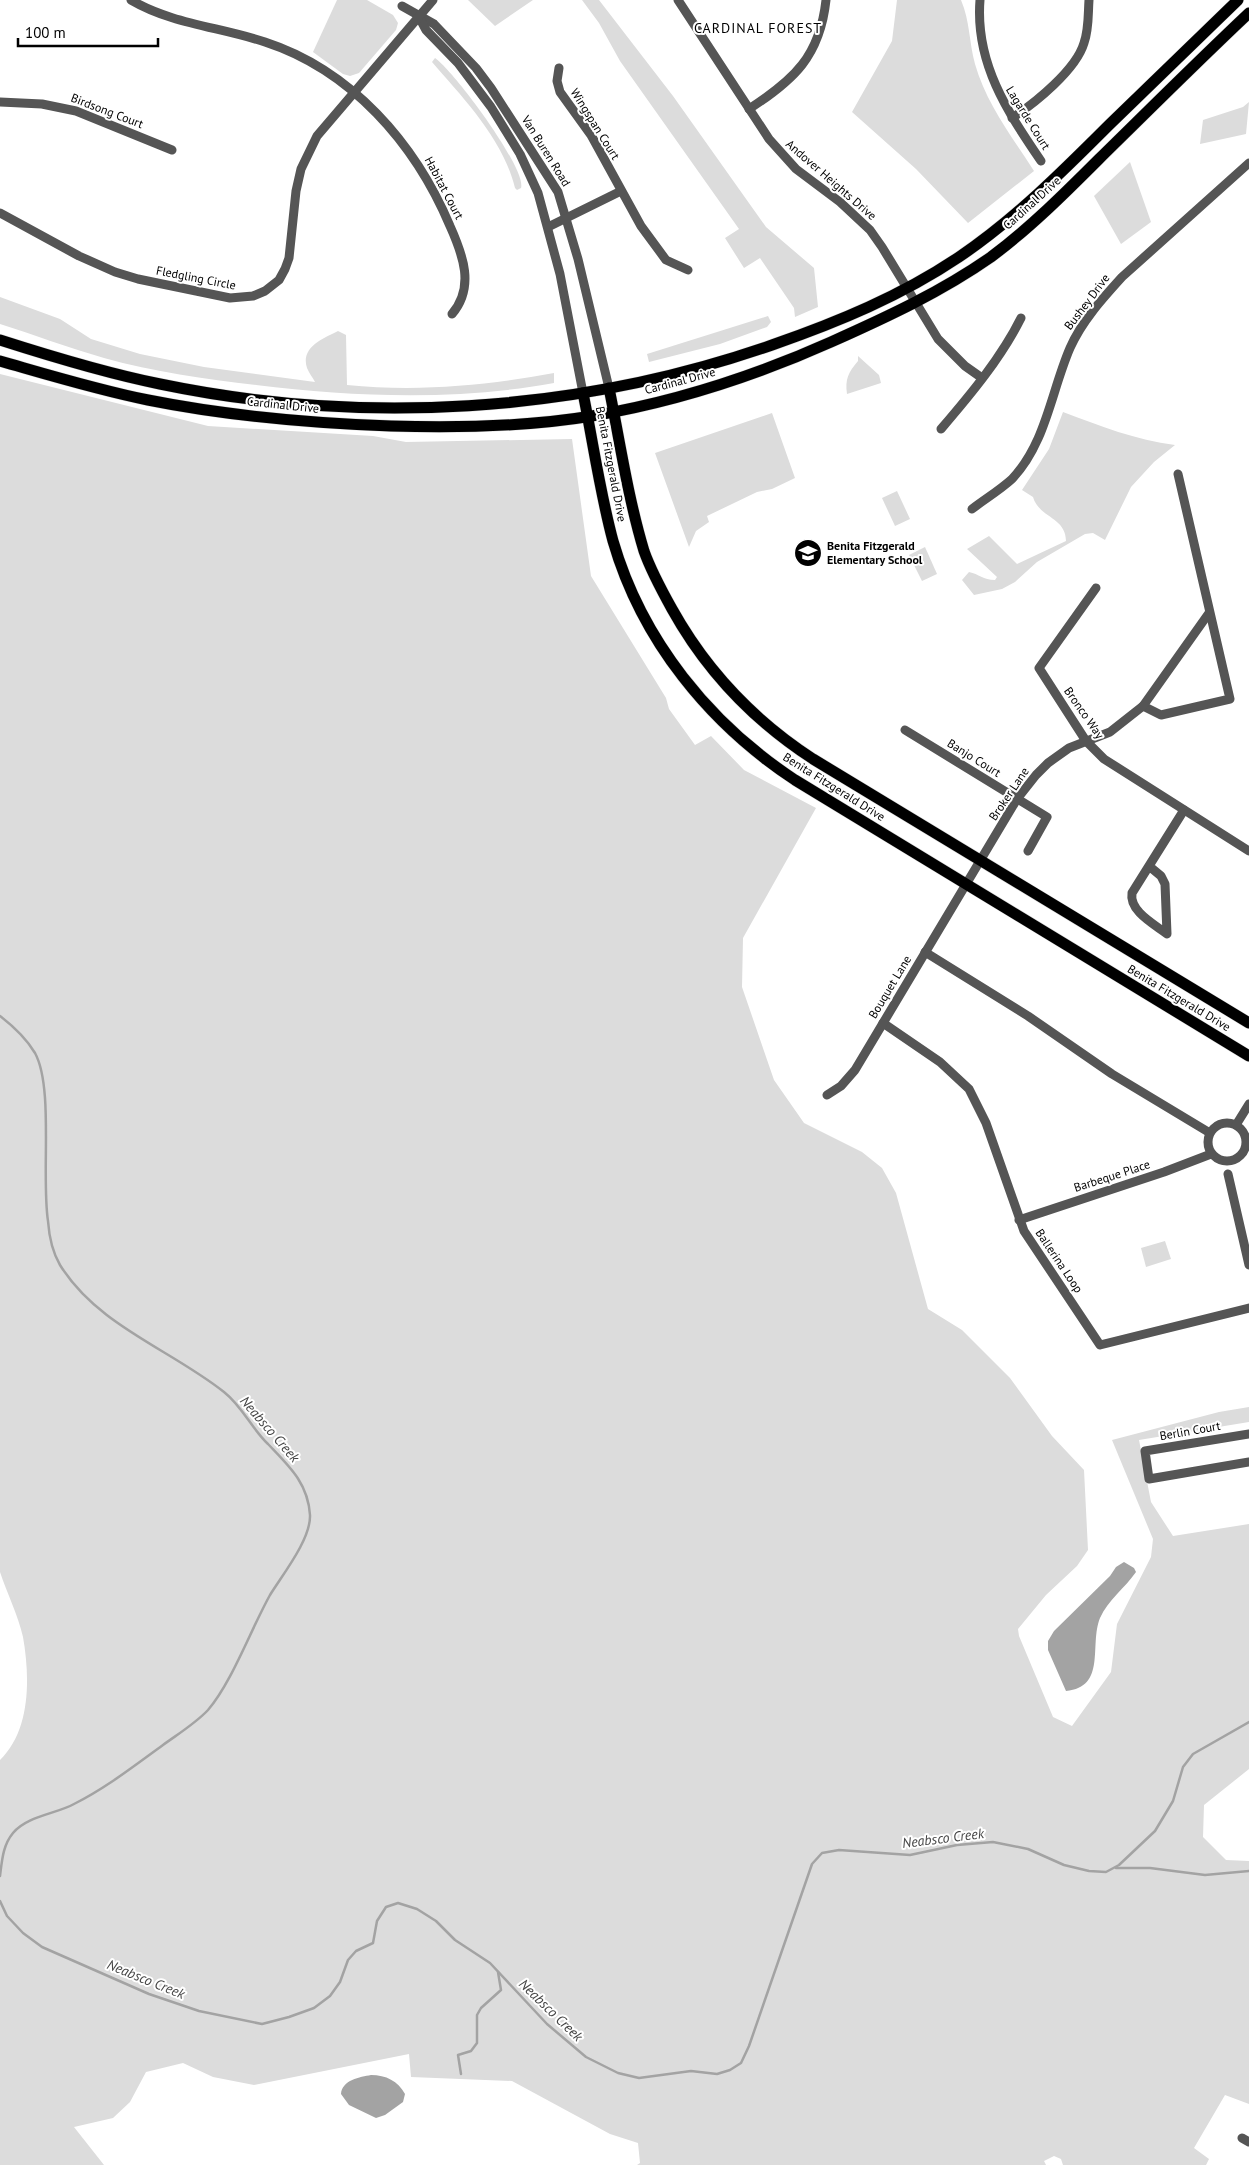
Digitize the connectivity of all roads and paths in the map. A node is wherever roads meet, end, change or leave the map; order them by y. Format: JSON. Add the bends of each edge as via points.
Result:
{"nodes":[{"id":1,"x":131,"y":0,"type":"edge"},
{"id":2,"x":433,"y":0,"type":"edge"},
{"id":3,"x":678,"y":0,"type":"edge"},
{"id":4,"x":826,"y":0,"type":"edge"},
{"id":5,"x":980,"y":0,"type":"edge"},
{"id":6,"x":1089,"y":0,"type":"edge"},
{"id":7,"x":1238,"y":0,"type":"edge"},
{"id":8,"x":402,"y":6,"type":"dead end"},
{"id":9,"x":1249,"y":13,"type":"edge"},
{"id":10,"x":419,"y":16,"type":"junction"},
{"id":11,"x":559,"y":68,"type":"dead end"},
{"id":12,"x":354,"y":92,"type":"junction"},
{"id":13,"x":0,"y":102,"type":"edge"},
{"id":14,"x":749,"y":109,"type":"junction"},
{"id":15,"x":1012,"y":118,"type":"junction"},
{"id":16,"x":172,"y":150,"type":"dead end"},
{"id":17,"x":1041,"y":161,"type":"dead end"},
{"id":18,"x":1249,"y":163,"type":"edge"},
{"id":19,"x":621,"y":191,"type":"junction"},
{"id":20,"x":0,"y":213,"type":"edge"},
{"id":21,"x":567,"y":218,"type":"junction"},
{"id":22,"x":548,"y":227,"type":"junction"},
{"id":23,"x":688,"y":270,"type":"dead end"},
{"id":24,"x":906,"y":289,"type":"junction"},
{"id":25,"x":915,"y":304,"type":"junction"},
{"id":26,"x":452,"y":314,"type":"dead end"},
{"id":27,"x":1021,"y":318,"type":"dead end"},
{"id":28,"x":0,"y":340,"type":"edge"},
{"id":29,"x":0,"y":361,"type":"edge"},
{"id":30,"x":982,"y":378,"type":"junction"},
{"id":31,"x":609,"y":388,"type":"junction"},
{"id":32,"x":583,"y":393,"type":"junction"},
{"id":33,"x":614,"y":412,"type":"junction"},
{"id":34,"x":588,"y":416,"type":"junction"},
{"id":35,"x":941,"y":428,"type":"dead end"},
{"id":36,"x":1178,"y":474,"type":"dead end"},
{"id":37,"x":972,"y":509,"type":"dead end"},
{"id":38,"x":1096,"y":588,"type":"dead end"},
{"id":39,"x":1209,"y":613,"type":"junction"},
{"id":40,"x":1143,"y":706,"type":"junction"},
{"id":41,"x":905,"y":730,"type":"dead end"},
{"id":42,"x":1086,"y":741,"type":"junction"},
{"id":43,"x":1017,"y":799,"type":"junction"},
{"id":44,"x":1184,"y":810,"type":"junction"},
{"id":45,"x":1028,"y":851,"type":"dead end"},
{"id":46,"x":1249,"y":851,"type":"edge"},
{"id":47,"x":981,"y":860,"type":"junction"},
{"id":48,"x":1149,"y":866,"type":"junction"},
{"id":49,"x":966,"y":884,"type":"junction"},
{"id":50,"x":925,"y":952,"type":"junction"},
{"id":51,"x":882,"y":1023,"type":"junction"},
{"id":52,"x":1249,"y":1023,"type":"edge"},
{"id":53,"x":1249,"y":1056,"type":"edge"},
{"id":54,"x":827,"y":1095,"type":"dead end"},
{"id":55,"x":1249,"y":1104,"type":"edge"},
{"id":56,"x":1236,"y":1125,"type":"junction"},
{"id":57,"x":1210,"y":1133,"type":"junction"},
{"id":58,"x":1247,"y":1152,"type":"edge"},
{"id":59,"x":1211,"y":1154,"type":"junction"},
{"id":60,"x":1228,"y":1174,"type":"dead end"},
{"id":61,"x":1019,"y":1220,"type":"junction"},
{"id":62,"x":1249,"y":1265,"type":"edge"},
{"id":63,"x":1249,"y":1308,"type":"edge"},
{"id":64,"x":1249,"y":1434,"type":"edge"},
{"id":65,"x":1249,"y":1462,"type":"edge"}],
"edges":[{"from":1,"to":12,"type":"street","via":[[170,18],[264,42],[302,57]]},
{"from":2,"to":10,"type":"street","name":"Fledgling Circle"},
{"from":3,"to":14,"type":"street","name":"Andover Heights Drive"},
{"from":4,"to":14,"type":"street","via":[[821,29],[806,61],[787,83]]},
{"from":5,"to":15,"type":"street","name":"Lagarde Court","via":[[979,30],[986,62],[995,88]]},
{"from":6,"to":15,"type":"street","via":[[1087,32],[1080,54],[1034,103]]},
{"from":7,"to":24,"type":"main road","name":"Cardinal Drive","via":[[1019,212],[956,259]]},
{"from":8,"to":10,"type":"street","name":"Van Buren Road"},
{"from":9,"to":25,"type":"main road","name":"Cardinal Drive","via":[[1025,230],[963,276]]},
{"from":10,"to":12,"type":"street","name":"Fledgling Circle"},
{"from":10,"to":21,"type":"street","name":"Van Buren Road","via":[[434,24],[492,88],[558,192]]},
{"from":10,"to":22,"type":"street","name":"Van Buren Road","via":[[426,30],[477,86],[504,126],[538,193]]},
{"from":11,"to":19,"type":"street","name":"Wingspan Court","via":[[557,81],[560,92],[590,135]]},
{"from":12,"to":20,"type":"street","name":"Fledgling Circle","via":[[317,136],[301,169],[285,269],[265,291],[253,296],[230,298],[115,272]]},
{"from":12,"to":26,"type":"street","name":"Habitat Court","via":[[396,135],[440,202],[465,273],[463,297]]},
{"from":13,"to":16,"type":"street","name":"Birdsong Court","via":[[42,104],[76,111]]},
{"from":14,"to":24,"type":"street","name":"Andover Heights Drive","via":[[782,155],[870,230]]},
{"from":15,"to":17,"type":"street","name":"Lagarde Court"},
{"from":18,"to":37,"type":"street","name":"Bushey Drive","via":[[1104,296],[1070,348],[1035,445],[1011,480]]},
{"from":19,"to":21,"type":"street"},
{"from":19,"to":23,"type":"street","name":"Wingspan Court","via":[[661,255],[673,265]]},
{"from":21,"to":22,"type":"street"},
{"from":21,"to":31,"type":"street","name":"Van Buren Road"},
{"from":22,"to":32,"type":"street","name":"Van Buren Road"},
{"from":24,"to":25,"type":"street","name":"Andover Heights Drive"},
{"from":24,"to":31,"type":"main road","name":"Cardinal Drive","via":[[829,324],[740,356]]},
{"from":25,"to":30,"type":"street","name":"Andover Heights Drive","via":[[950,353]]},
{"from":25,"to":33,"type":"main road","name":"Cardinal Drive","via":[[755,373]]},
{"from":27,"to":30,"type":"street"},
{"from":28,"to":32,"type":"main road","name":"Cardinal Drive","via":[[90,368],[268,401],[360,408],[436,407]]},
{"from":29,"to":34,"type":"main road","name":"Cardinal Drive","via":[[147,400],[298,422],[438,427],[516,424]]},
{"from":30,"to":35,"type":"street"},
{"from":31,"to":32,"type":"main road","name":"Cardinal Drive"},
{"from":31,"to":33,"type":"main road","name":"Benita Fitzgerald Drive"},
{"from":32,"to":34,"type":"main road","name":"Benita Fitzgerald Drive"},
{"from":33,"to":34,"type":"main road","name":"Cardinal Drive"},
{"from":33,"to":47,"type":"main road","name":"Benita Fitzgerald Drive","via":[[645,552],[654,576],[681,625],[714,673],[748,710],[792,745]]},
{"from":34,"to":49,"type":"main road","name":"Benita Fitzgerald Drive","via":[[620,564],[647,622],[694,692],[734,734],[774,766]]},
{"from":36,"to":39,"type":"street"},
{"from":38,"to":42,"type":"street","name":"Bronco Way","via":[[1039,668]]},
{"from":39,"to":40,"type":"street","name":"Broker Lane"},
{"from":39,"to":40,"type":"street","via":[[1230,699],[1161,715]]},
{"from":40,"to":42,"type":"street","name":"Broker Lane","via":[[1110,732]]},
{"from":41,"to":43,"type":"street","name":"Banjo Court"},
{"from":42,"to":43,"type":"street","name":"Broker Lane","via":[[1048,763]]},
{"from":42,"to":44,"type":"street","name":"Bronco Way","via":[[1112,766]]},
{"from":43,"to":45,"type":"street","name":"Banjo Court","via":[[1047,817]]},
{"from":43,"to":47,"type":"street","name":"Broker Lane"},
{"from":44,"to":46,"type":"street","name":"Bronco Way"},
{"from":44,"to":48,"type":"street"},
{"from":47,"to":49,"type":"street","name":"Broker Lane"},
{"from":47,"to":52,"type":"main road","name":"Benita Fitzgerald Drive"},
{"from":48,"to":48,"type":"street","via":[[1132,893],[1132,902],[1137,910],[1167,934],[1165,884]]},
{"from":49,"to":50,"type":"street","name":"Bouquet Lane"},
{"from":49,"to":53,"type":"main road","name":"Benita Fitzgerald Drive"},
{"from":50,"to":51,"type":"street","name":"Bouquet Lane"},
{"from":50,"to":57,"type":"street","via":[[1028,1016],[1112,1074]]},
{"from":51,"to":54,"type":"street","name":"Bouquet Lane","via":[[847,1080]]},
{"from":51,"to":61,"type":"street","name":"Ballerina Loop","via":[[940,1062],[968,1089],[986,1123]]},
{"from":55,"to":56,"type":"street"},
{"from":56,"to":57,"type":"street","via":[[1219,1125]]},
{"from":56,"to":58,"type":"street","via":[[1247,1140]]},
{"from":57,"to":59,"type":"street","via":[[1207,1144]]},
{"from":58,"to":59,"type":"street","via":[[1231,1162],[1220,1161]]},
{"from":59,"to":61,"type":"street","name":"Barbeque Place"},
{"from":60,"to":62,"type":"street"},
{"from":61,"to":63,"type":"street","name":"Ballerina Loop","via":[[1100,1345]]},
{"from":64,"to":65,"type":"street","name":"Berlin Court","via":[[1145,1452],[1149,1479]]}]}
